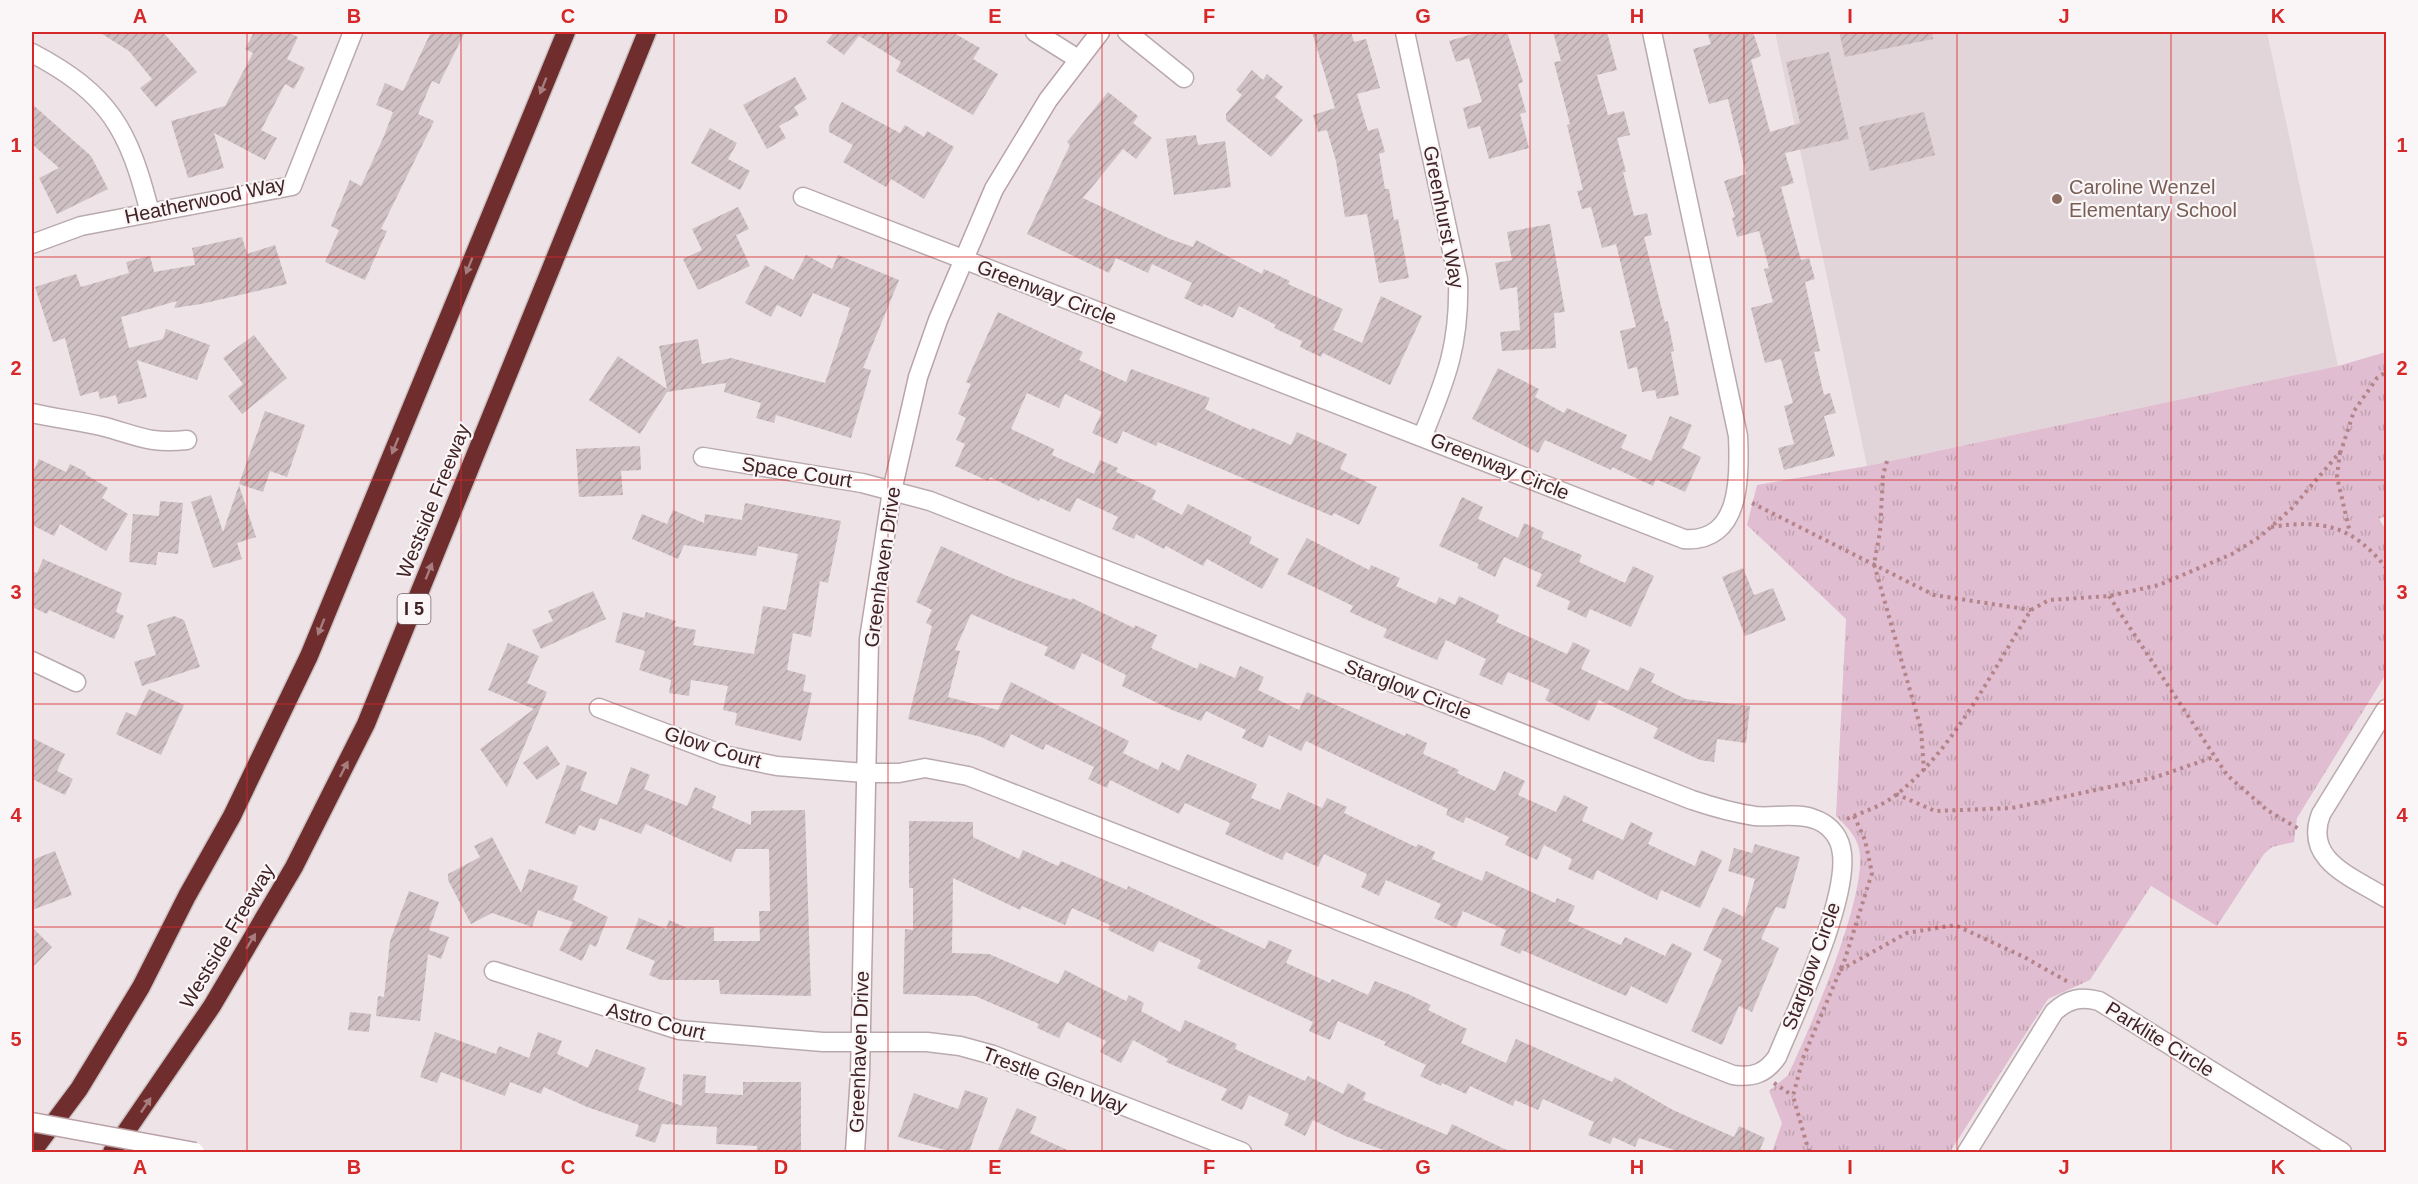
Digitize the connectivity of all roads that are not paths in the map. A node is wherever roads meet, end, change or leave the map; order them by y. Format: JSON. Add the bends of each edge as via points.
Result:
{"nodes":[{"id":1,"x":353,"y":32,"type":"edge"},
{"id":2,"x":566,"y":32,"type":"edge"},
{"id":3,"x":647,"y":32,"type":"edge"},
{"id":4,"x":1035,"y":32,"type":"edge"},
{"id":5,"x":1100,"y":32,"type":"edge"},
{"id":6,"x":1127,"y":32,"type":"edge"},
{"id":7,"x":1405,"y":32,"type":"edge"},
{"id":8,"x":1652,"y":32,"type":"edge"},
{"id":9,"x":32,"y":53,"type":"edge"},
{"id":10,"x":1078,"y":59,"type":"junction"},
{"id":11,"x":1184,"y":78,"type":"dead end"},
{"id":12,"x":803,"y":197,"type":"dead end"},
{"id":13,"x":150,"y":213,"type":"junction"},
{"id":14,"x":32,"y":244,"type":"edge"},
{"id":15,"x":963,"y":260,"type":"junction"},
{"id":16,"x":32,"y":413,"type":"edge"},
{"id":17,"x":1423,"y":435,"type":"junction"},
{"id":18,"x":187,"y":440,"type":"dead end"},
{"id":19,"x":703,"y":457,"type":"dead end"},
{"id":20,"x":892,"y":491,"type":"junction"},
{"id":21,"x":32,"y":661,"type":"edge"},
{"id":22,"x":76,"y":682,"type":"dead end"},
{"id":23,"x":600,"y":708,"type":"dead end"},
{"id":24,"x":2386,"y":708,"type":"edge"},
{"id":25,"x":865,"y":773,"type":"junction"},
{"id":26,"x":2386,"y":898,"type":"edge"},
{"id":27,"x":494,"y":971,"type":"dead end"},
{"id":28,"x":860,"y":1043,"type":"junction"},
{"id":29,"x":32,"y":1122,"type":"edge"},
{"id":30,"x":32,"y":1152,"type":"edge"},
{"id":31,"x":112,"y":1152,"type":"edge"},
{"id":32,"x":195,"y":1152,"type":"edge"},
{"id":33,"x":855,"y":1152,"type":"edge"},
{"id":34,"x":1242,"y":1152,"type":"edge"},
{"id":35,"x":1967,"y":1152,"type":"edge"},
{"id":36,"x":2342,"y":1152,"type":"edge"}],
"edges":[{"from":1,"to":13,"type":"street","name":"Heatherwood Way","via":[[292,186]]},
{"from":2,"to":30,"type":"highway","one_way":true,"via":[[309,656],[232,816],[141,987],[79,1089]]},
{"from":31,"to":3,"type":"highway","name":"Westside Freeway","number":"I 5","one_way":true,"via":[[212,1006],[294,867],[366,724]]},
{"from":4,"to":10,"type":"street"},
{"from":5,"to":10,"type":"street","name":"Greenhaven Drive"},
{"from":6,"to":11,"type":"street"},
{"from":7,"to":17,"type":"street","name":"Greenhurst Way","via":[[1458,279],[1455,349],[1448,377]]},
{"from":8,"to":17,"type":"street","name":"Greenway Circle","via":[[1738,436],[1736,491],[1728,519],[1710,536],[1684,539]]},
{"from":9,"to":13,"type":"street","via":[[70,75],[111,114],[137,163]]},
{"from":10,"to":15,"type":"street","name":"Greenhaven Drive","via":[[994,189]]},
{"from":12,"to":15,"type":"street","name":"Greenway Circle"},
{"from":13,"to":14,"type":"street","name":"Heatherwood Way","via":[[81,226]]},
{"from":15,"to":17,"type":"street","name":"Greenway Circle"},
{"from":15,"to":20,"type":"street","name":"Greenhaven Drive","via":[[918,376]]},
{"from":16,"to":18,"type":"street","via":[[101,426],[140,440]]},
{"from":19,"to":20,"type":"street","name":"Space Court"},
{"from":20,"to":25,"type":"street","name":"Greenhaven Drive","via":[[869,639]]},
{"from":20,"to":25,"type":"street","name":"Starglow Circle","via":[[930,501],[1692,800],[1755,816],[1813,818],[1835,834],[1841,846],[1841,871],[1826,936],[1778,1057],[1760,1074],[1746,1077],[986,782],[925,768]]},
{"from":21,"to":22,"type":"street"},
{"from":23,"to":25,"type":"street","name":"Glow Court","via":[[723,754],[777,766]]},
{"from":24,"to":26,"type":"street","via":[[2321,814],[2316,840],[2329,862]]},
{"from":25,"to":28,"type":"street","name":"Greenhaven Drive"},
{"from":27,"to":28,"type":"street","name":"Astro Court","via":[[679,1030]]},
{"from":28,"to":33,"type":"street","name":"Greenhaven Drive"},
{"from":28,"to":34,"type":"street","name":"Trestle Glen Way","via":[[927,1042],[993,1055]]},
{"from":29,"to":32,"type":"street","bridge":true},
{"from":35,"to":36,"type":"street","name":"Parklite Circle","via":[[2054,1012],[2063,1004],[2085,997],[2099,1001]]}]}
